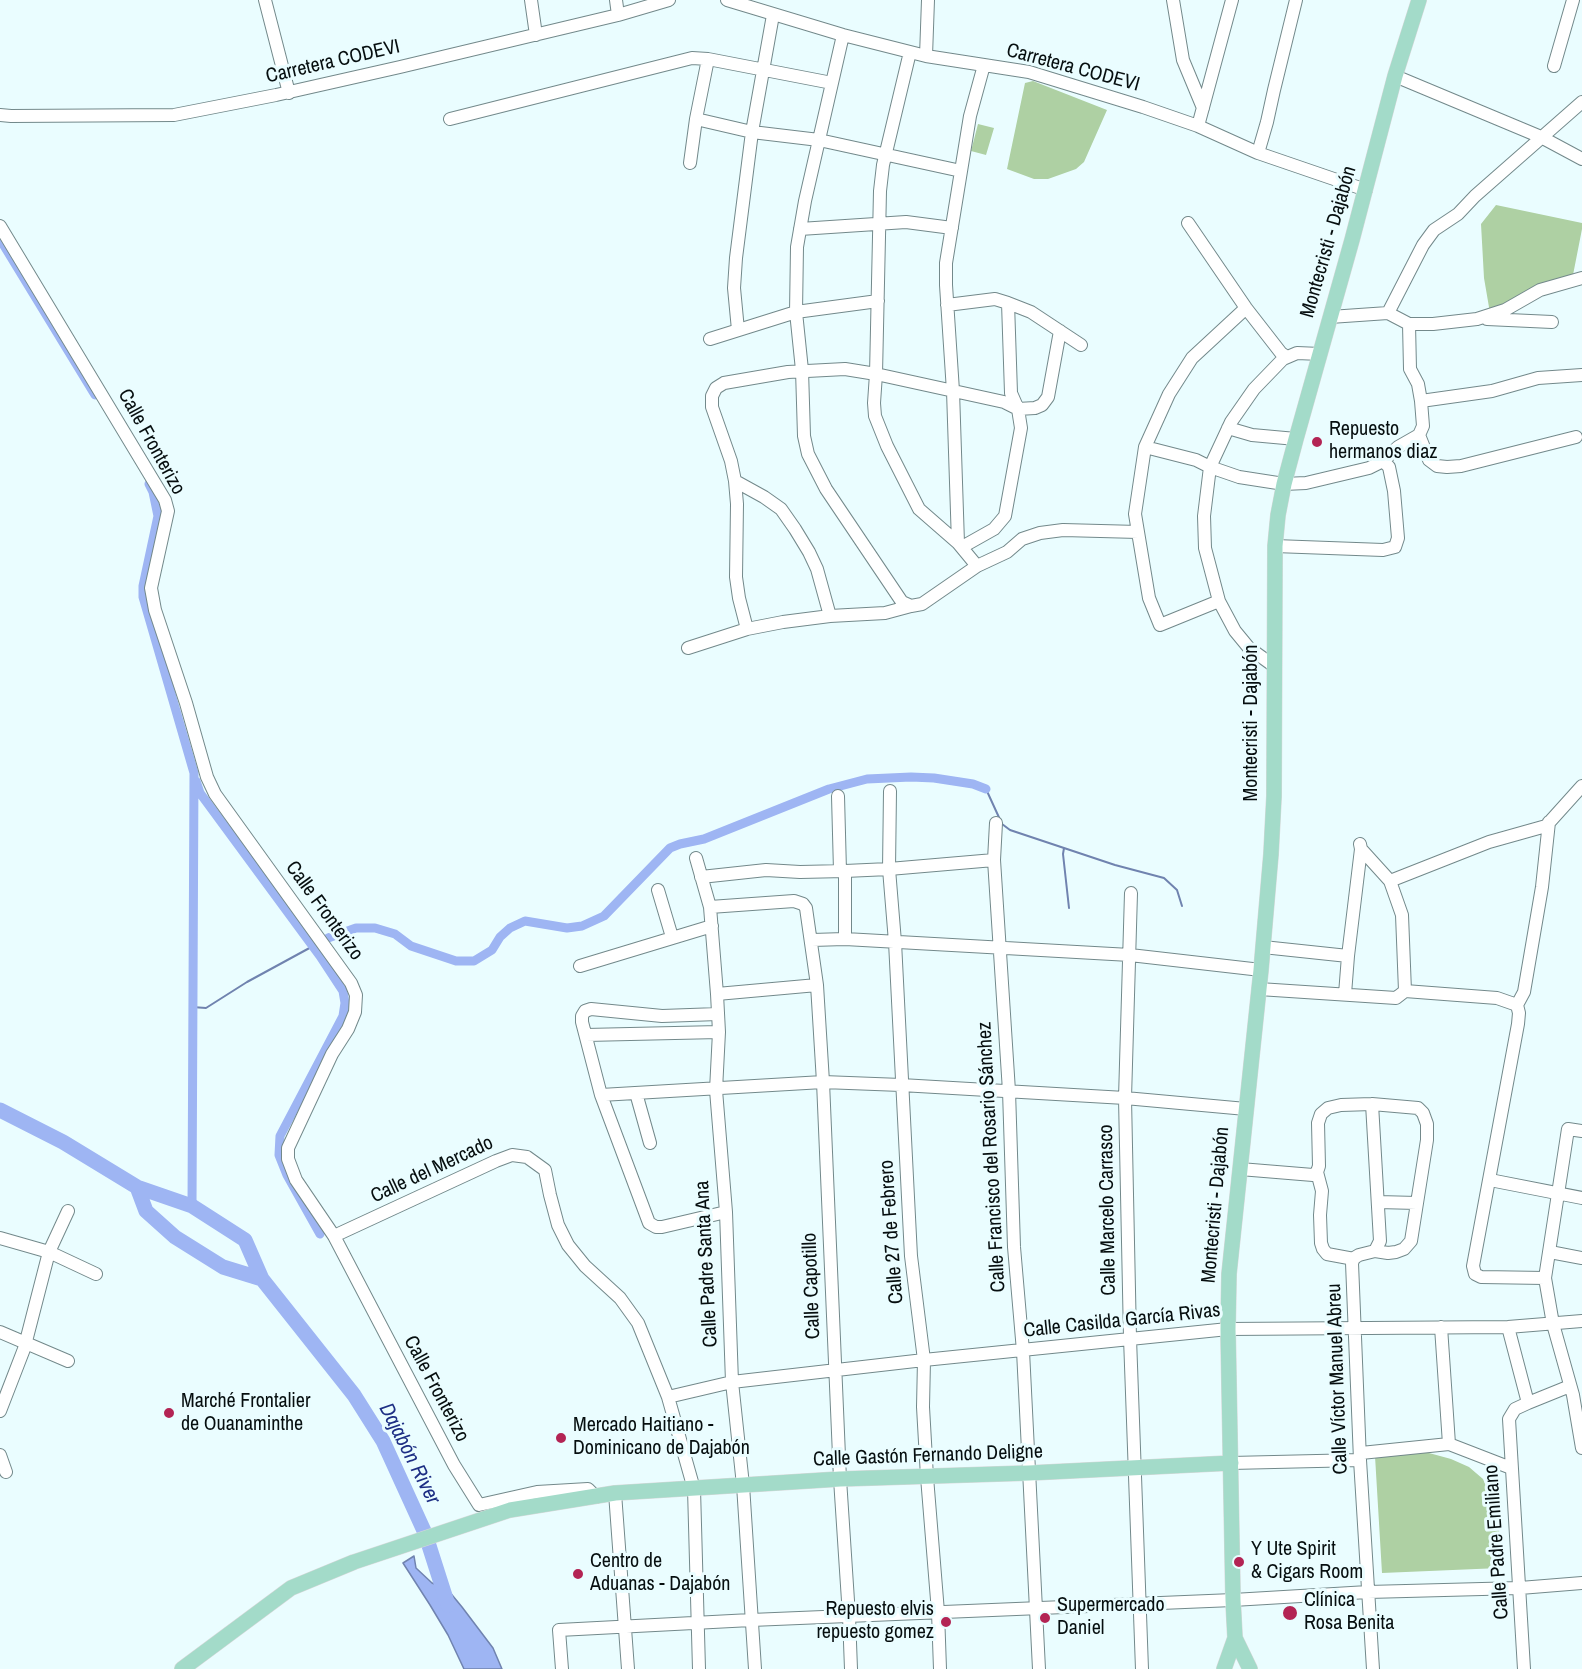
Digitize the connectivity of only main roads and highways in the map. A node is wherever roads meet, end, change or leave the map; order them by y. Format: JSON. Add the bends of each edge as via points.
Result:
{"nodes":[{"id":1,"x":1419,"y":0,"type":"edge"},
{"id":2,"x":1231,"y":1463,"type":"junction"},
{"id":3,"x":1235,"y":1638,"type":"junction"},
{"id":4,"x":182,"y":1669,"type":"edge"},
{"id":5,"x":1224,"y":1669,"type":"edge"},
{"id":6,"x":1250,"y":1669,"type":"edge"}],
"edges":[{"from":1,"to":2,"type":"main road","name":"Montecristi - Dajabón","via":[[1395,75],[1278,515],[1271,854],[1229,1274]]},
{"from":2,"to":3,"type":"main road","name":"Montecristi - Dajabón"},
{"from":2,"to":4,"type":"main road","name":"Calle Gastón Fernando Deligne","via":[[840,1479],[615,1493],[528,1507],[370,1556],[291,1588]]},
{"from":3,"to":5,"type":"main road"},
{"from":3,"to":6,"type":"main road"}]}
